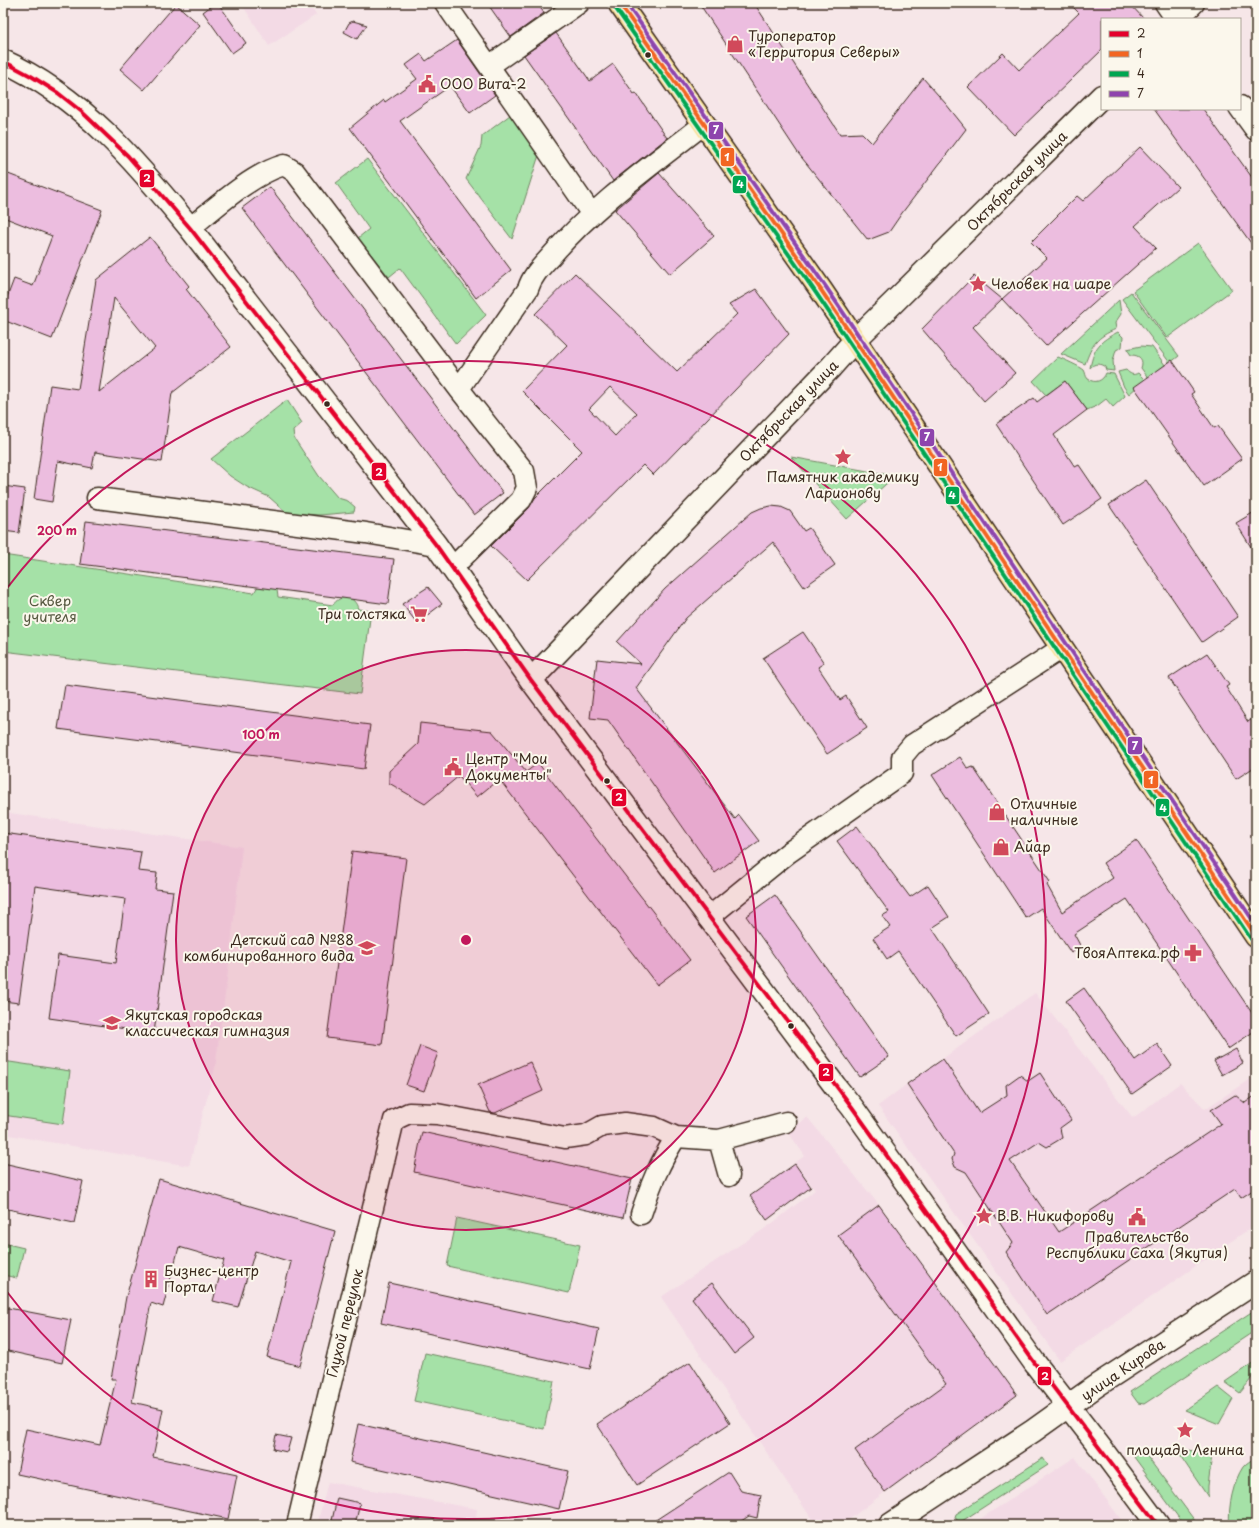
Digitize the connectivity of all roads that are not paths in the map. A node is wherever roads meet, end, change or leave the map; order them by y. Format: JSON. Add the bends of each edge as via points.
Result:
{"nodes":[{"id":1,"x":445,"y":3,"type":"edge"},
{"id":2,"x":579,"y":3,"type":"edge"},
{"id":3,"x":619,"y":3,"type":"edge"},
{"id":4,"x":1166,"y":3,"type":"edge"},
{"id":5,"x":1194,"y":3,"type":"edge"},
{"id":6,"x":1176,"y":18,"type":"edge"},
{"id":7,"x":1178,"y":18,"type":"edge"},
{"id":8,"x":3,"y":61,"type":"edge"},
{"id":9,"x":489,"y":66,"type":"junction"},
{"id":10,"x":1101,"y":97,"type":"edge"},
{"id":11,"x":1241,"y":108,"type":"edge"},
{"id":12,"x":704,"y":124,"type":"junction"},
{"id":13,"x":1256,"y":129,"type":"edge"},
{"id":14,"x":591,"y":213,"type":"junction"},
{"id":15,"x":190,"y":228,"type":"junction"},
{"id":16,"x":855,"y":340,"type":"junction"},
{"id":17,"x":459,"y":389,"type":"junction"},
{"id":18,"x":97,"y":498,"type":"dead end"},
{"id":19,"x":436,"y":545,"type":"junction"},
{"id":20,"x":452,"y":568,"type":"junction"},
{"id":21,"x":1062,"y":648,"type":"junction"},
{"id":22,"x":531,"y":680,"type":"junction"},
{"id":23,"x":708,"y":918,"type":"junction"},
{"id":24,"x":1256,"y":936,"type":"edge"},
{"id":25,"x":786,"y":1122,"type":"dead end"},
{"id":26,"x":676,"y":1137,"type":"junction"},
{"id":27,"x":719,"y":1140,"type":"junction"},
{"id":28,"x":729,"y":1176,"type":"dead end"},
{"id":29,"x":641,"y":1214,"type":"dead end"},
{"id":30,"x":1256,"y":1282,"type":"edge"},
{"id":31,"x":1068,"y":1406,"type":"junction"},
{"id":32,"x":297,"y":1525,"type":"edge"},
{"id":33,"x":890,"y":1525,"type":"edge"},
{"id":34,"x":1158,"y":1525,"type":"edge"}],
"edges":[{"from":1,"to":9,"type":"street"},
{"from":2,"to":9,"type":"street"},
{"from":3,"to":12,"type":"main road"},
{"from":4,"to":6,"type":"street"},
{"from":5,"to":7,"type":"street"},
{"from":8,"to":15,"type":"street","via":[[68,99],[111,138]]},
{"from":9,"to":14,"type":"street"},
{"from":10,"to":16,"type":"street","name":"Октябрьская улица"},
{"from":11,"to":13,"type":"street"},
{"from":12,"to":14,"type":"street"},
{"from":12,"to":16,"type":"main road"},
{"from":14,"to":17,"type":"street","via":[[531,280],[528,289]]},
{"from":15,"to":17,"type":"street","via":[[229,197],[271,169],[284,165],[295,172]]},
{"from":15,"to":19,"type":"street"},
{"from":16,"to":21,"type":"main road"},
{"from":16,"to":22,"type":"street","name":"Октябрьская улица"},
{"from":17,"to":20,"type":"street","via":[[524,471],[527,488],[521,500]]},
{"from":18,"to":19,"type":"street","via":[[366,533]]},
{"from":19,"to":20,"type":"street"},
{"from":20,"to":22,"type":"street"},
{"from":21,"to":23,"type":"street","via":[[912,745],[902,757],[902,772],[788,853]]},
{"from":21,"to":24,"type":"main road"},
{"from":22,"to":23,"type":"street"},
{"from":23,"to":31,"type":"street","via":[[852,1107]]},
{"from":25,"to":27,"type":"street"},
{"from":26,"to":27,"type":"street"},
{"from":26,"to":29,"type":"street","via":[[658,1167]]},
{"from":26,"to":32,"type":"street","name":"Глухой переулок","via":[[654,1127],[625,1123],[602,1126],[586,1135],[565,1138],[437,1114],[409,1113],[394,1120]]},
{"from":27,"to":28,"type":"street"},
{"from":30,"to":31,"type":"street","name":"улица Кирова"},
{"from":31,"to":33,"type":"street","name":"улица Кирова"},
{"from":31,"to":34,"type":"street"}]}
